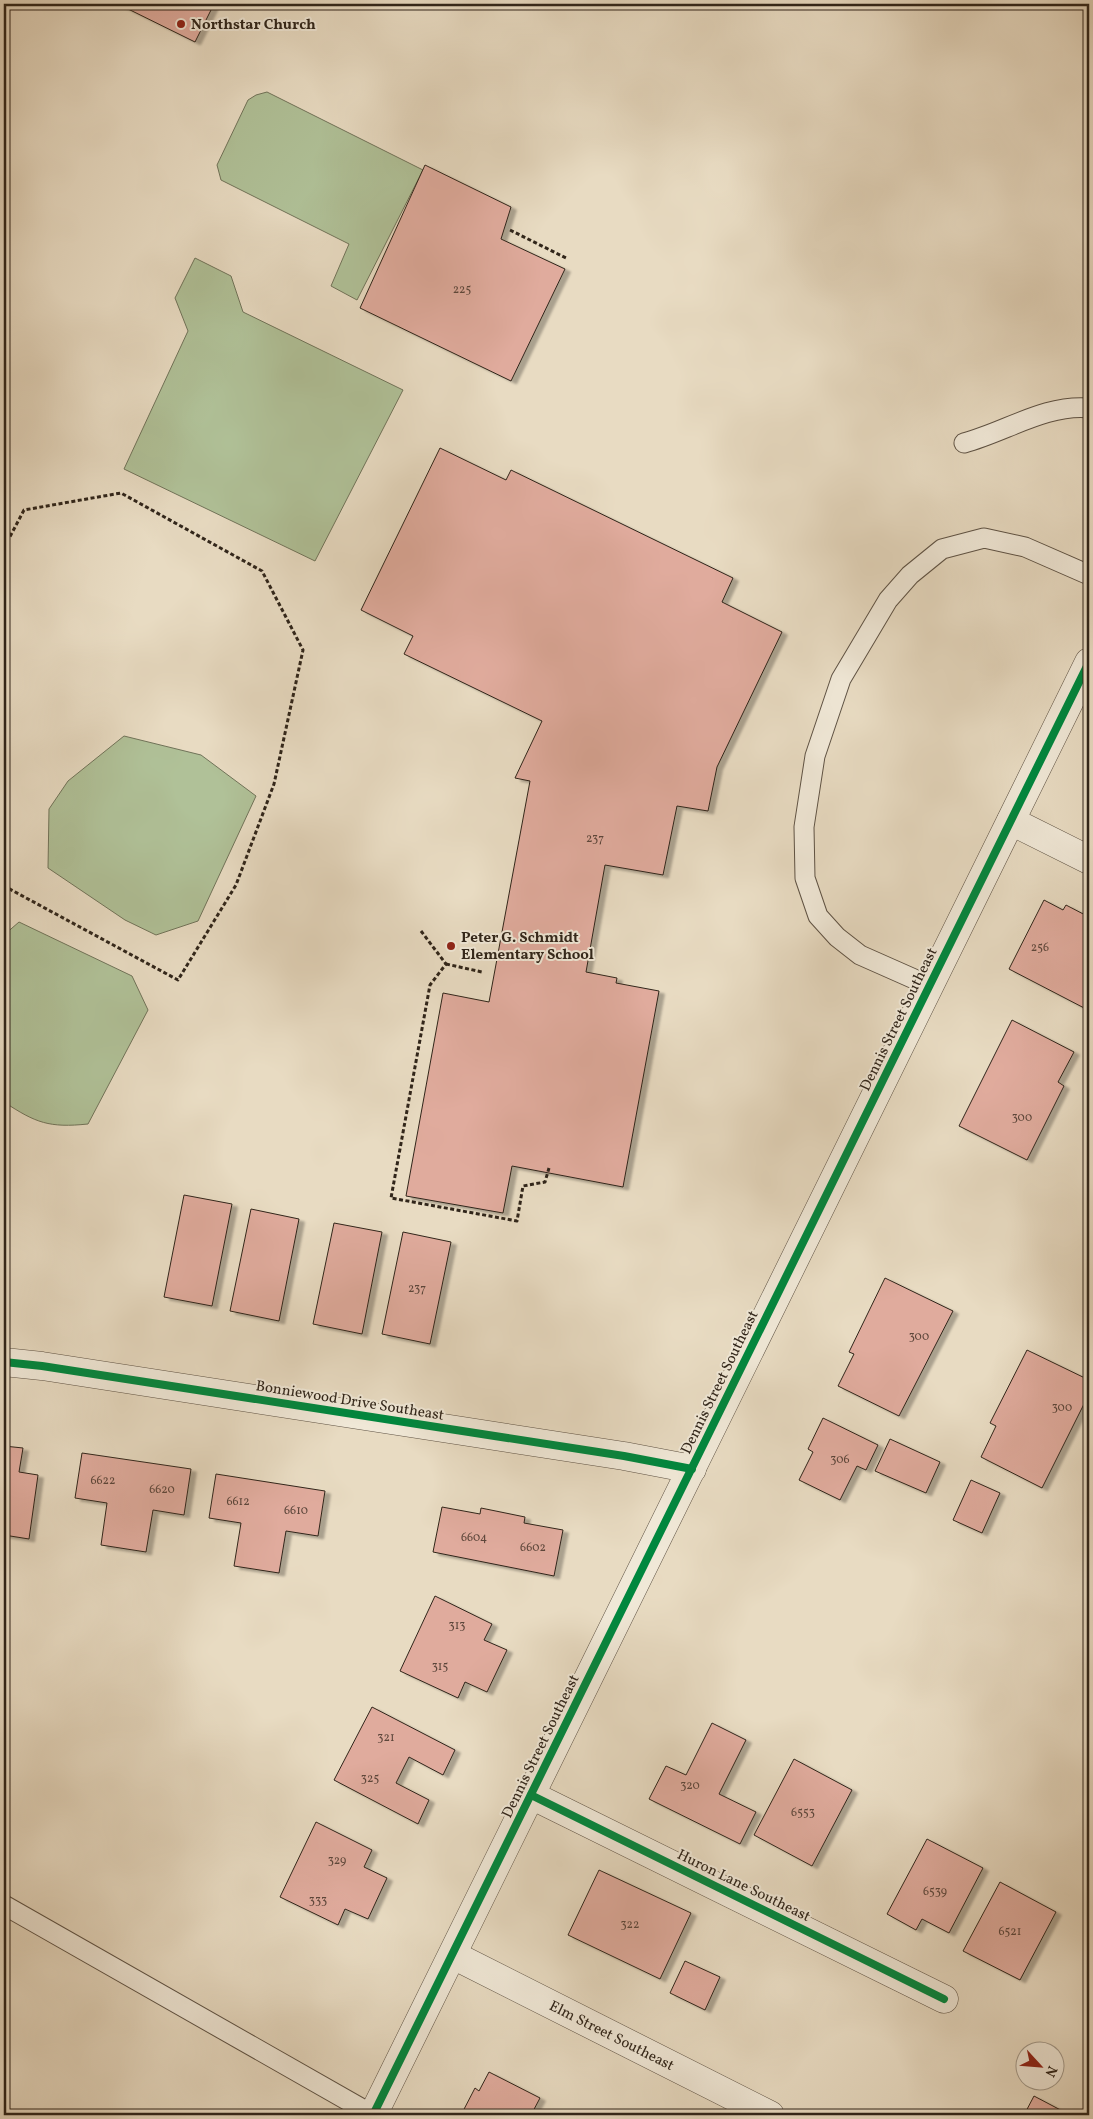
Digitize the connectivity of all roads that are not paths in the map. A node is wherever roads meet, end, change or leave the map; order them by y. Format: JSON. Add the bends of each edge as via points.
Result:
{"nodes":[{"id":1,"x":1089,"y":408,"type":"edge"},
{"id":2,"x":964,"y":443,"type":"dead end"},
{"id":3,"x":1089,"y":575,"type":"edge"},
{"id":4,"x":1089,"y":662,"type":"edge"},
{"id":5,"x":1011,"y":820,"type":"junction"},
{"id":6,"x":1089,"y":860,"type":"edge"},
{"id":7,"x":930,"y":986,"type":"junction"},
{"id":8,"x":4,"y":1362,"type":"edge"},
{"id":9,"x":692,"y":1469,"type":"junction"},
{"id":10,"x":531,"y":1795,"type":"junction"},
{"id":11,"x":4,"y":1905,"type":"edge"},
{"id":12,"x":453,"y":1954,"type":"junction"},
{"id":13,"x":944,"y":1999,"type":"dead end"},
{"id":14,"x":373,"y":2115,"type":"edge"},
{"id":15,"x":770,"y":2115,"type":"edge"}],
"edges":[{"from":1,"to":2,"type":"lane","via":[[1075,406],[1057,410]]},
{"from":3,"to":7,"type":"lane","via":[[1025,547],[984,538],[942,548],[910,575],[888,600],[841,679],[815,756],[804,827],[805,878],[818,916],[837,937],[860,956]]},
{"from":4,"to":5,"type":"street","name":"Dennis Street Southeast"},
{"from":5,"to":6,"type":"street"},
{"from":5,"to":7,"type":"street","name":"Dennis Street Southeast"},
{"from":7,"to":9,"type":"street","name":"Dennis Street Southeast"},
{"from":8,"to":9,"type":"street","name":"Bonniewood Drive Southeast"},
{"from":9,"to":10,"type":"street","name":"Dennis Street Southeast"},
{"from":10,"to":12,"type":"street","name":"Dennis Street Southeast"},
{"from":10,"to":13,"type":"street","name":"Huron Lane Southeast"},
{"from":11,"to":14,"type":"lane"},
{"from":12,"to":14,"type":"street","name":"Dennis Street Southeast"},
{"from":12,"to":15,"type":"street","name":"Elm Street Southeast"}]}
